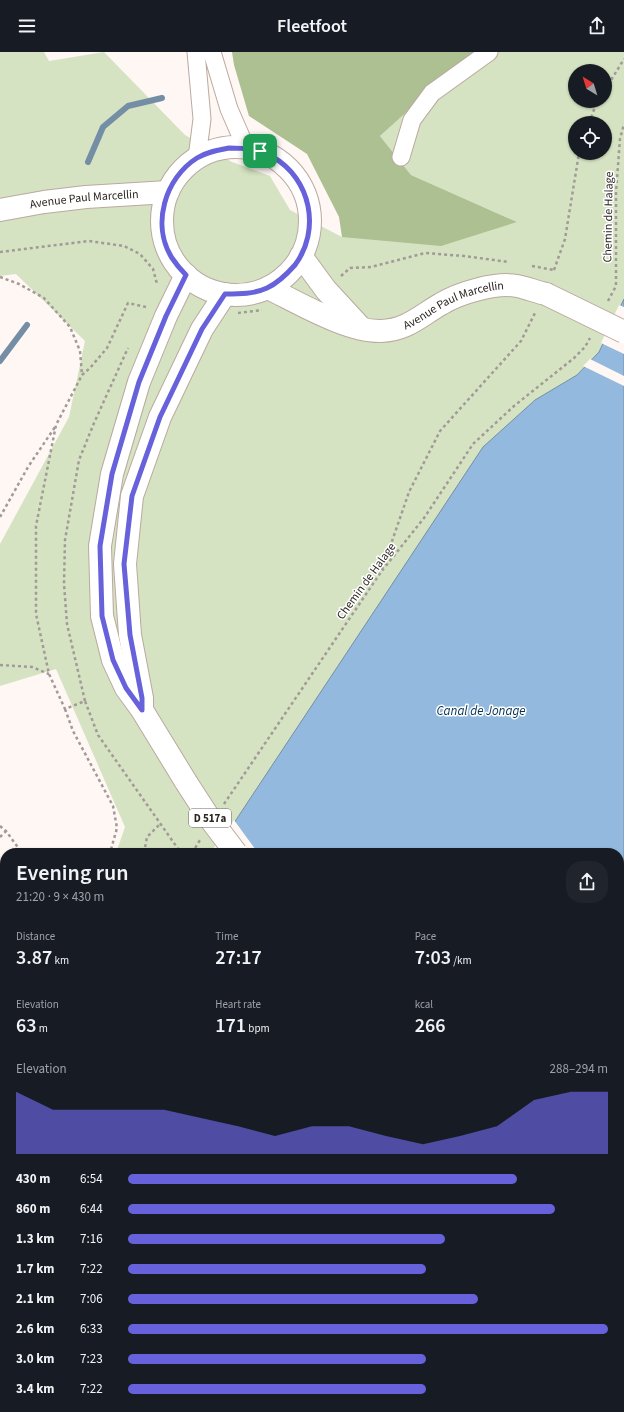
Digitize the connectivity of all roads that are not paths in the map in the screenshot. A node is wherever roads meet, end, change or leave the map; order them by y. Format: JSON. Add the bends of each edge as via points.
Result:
{"nodes":[{"id":1,"x":196,"y":52,"type":"edge"},
{"id":2,"x":212,"y":52,"type":"edge"},
{"id":3,"x":489,"y":52,"type":"edge"},
{"id":4,"x":246,"y":148,"type":"junction"},
{"id":5,"x":401,"y":157,"type":"dead end"},
{"id":6,"x":198,"y":158,"type":"junction"},
{"id":7,"x":168,"y":192,"type":"junction"},
{"id":8,"x":0,"y":210,"type":"edge"},
{"id":9,"x":301,"y":256,"type":"junction"},
{"id":10,"x":186,"y":275,"type":"junction"},
{"id":11,"x":268,"y":288,"type":"junction"},
{"id":12,"x":225,"y":294,"type":"junction"},
{"id":13,"x":361,"y":328,"type":"junction"},
{"id":14,"x":624,"y":332,"type":"edge"},
{"id":15,"x":142,"y":710,"type":"junction"},
{"id":16,"x":232,"y":848,"type":"edge"}],
"edges":[{"from":1,"to":6,"type":"street","via":[[202,119]]},
{"from":2,"to":4,"type":"street","via":[[229,109]]},
{"from":3,"to":5,"type":"street","via":[[432,93],[412,120]]},
{"from":4,"to":6,"type":"main road","via":[[213,151]]},
{"from":4,"to":9,"type":"main road","via":[[273,157],[294,175],[302,187],[310,214],[308,236]]},
{"from":6,"to":7,"type":"main road","via":[[185,167]]},
{"from":7,"to":8,"type":"main road","name":"Avenue Paul Marcellin","via":[[86,197]]},
{"from":7,"to":10,"type":"main road","via":[[162,218],[163,232],[172,258]]},
{"from":9,"to":11,"type":"main road","via":[[287,274]]},
{"from":9,"to":13,"type":"main road","via":[[326,290]]},
{"from":10,"to":12,"type":"main road","via":[[211,291]]},
{"from":10,"to":15,"type":"main road","number":"D 517a","via":[[139,382],[112,474],[100,546],[102,616],[113,660],[126,688]]},
{"from":11,"to":12,"type":"main road","via":[[247,294]]},
{"from":11,"to":13,"type":"main road","name":"Avenue Paul Marcellin","via":[[333,320]]},
{"from":12,"to":15,"type":"main road","number":"D 517a","via":[[202,329],[164,410],[132,496],[124,564],[130,635]]},
{"from":13,"to":14,"type":"main road","name":"Avenue Paul Marcellin","bridge":true,"via":[[380,331],[401,328],[442,303],[468,291],[516,286],[546,294]]},
{"from":15,"to":16,"type":"main road","number":"D 517a","bridge":true,"via":[[208,816]]}]}
